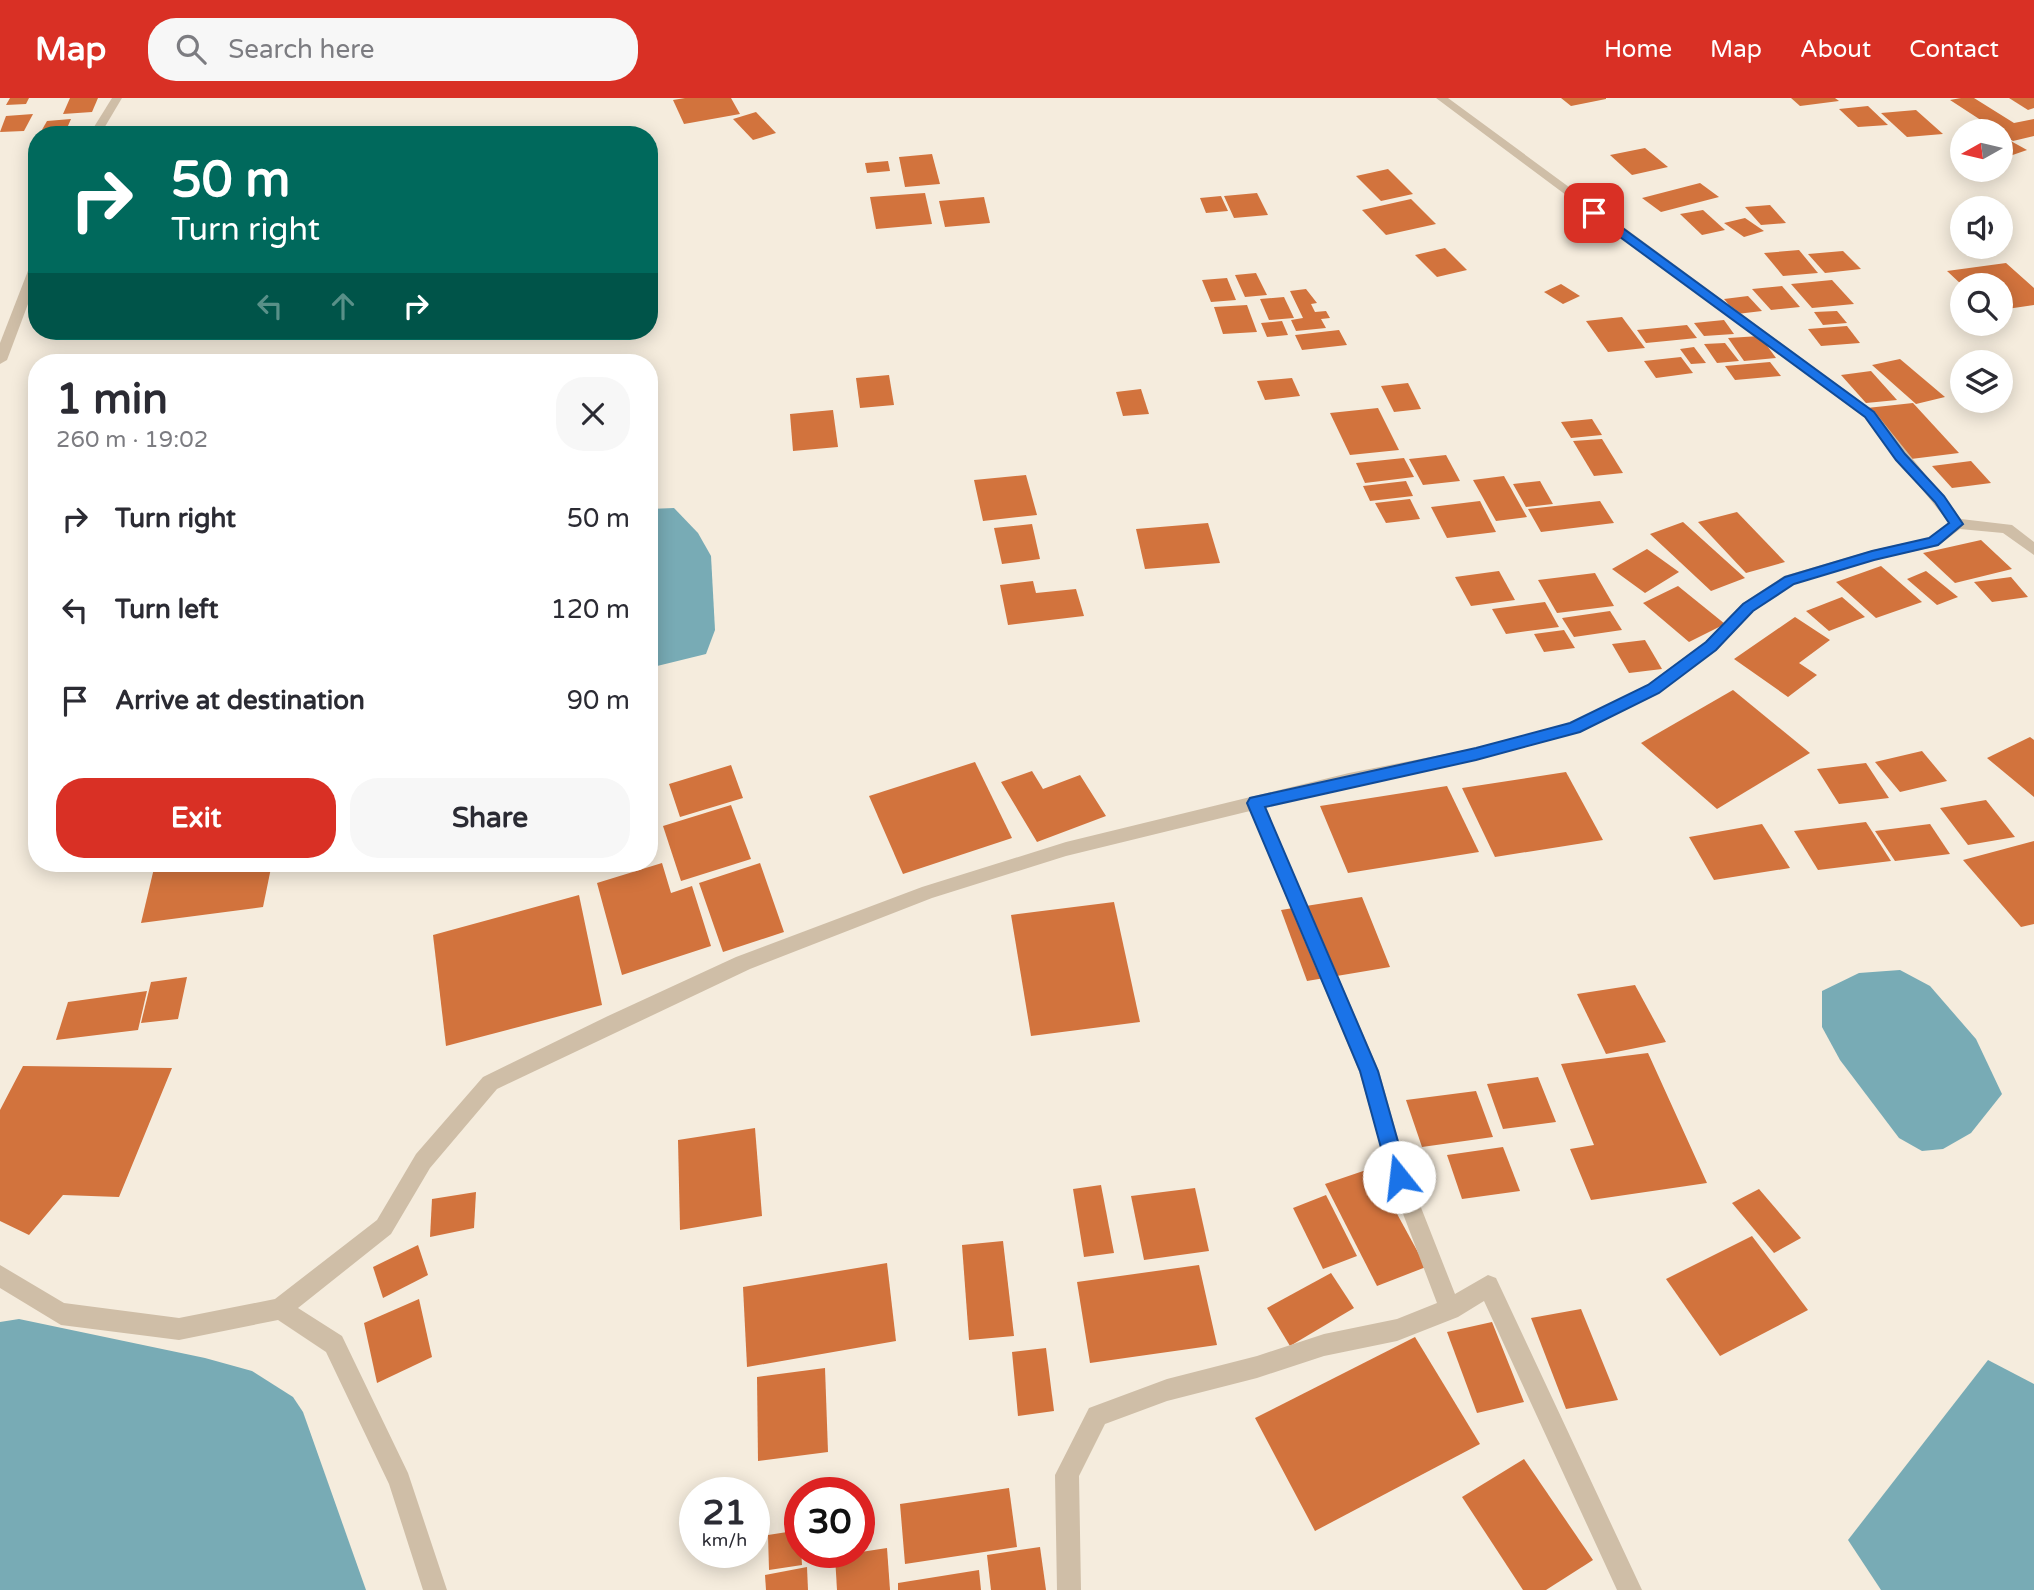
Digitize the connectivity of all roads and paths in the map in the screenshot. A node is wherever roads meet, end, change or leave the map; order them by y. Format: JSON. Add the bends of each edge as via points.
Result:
{"nodes":[{"id":1,"x":117,"y":98,"type":"edge"},
{"id":2,"x":1441,"y":98,"type":"edge"},
{"id":3,"x":100,"y":126,"type":"edge"},
{"id":4,"x":28,"y":287,"type":"edge"},
{"id":5,"x":0,"y":360,"type":"edge"},
{"id":6,"x":1957,"y":524,"type":"junction"},
{"id":7,"x":2034,"y":550,"type":"edge"},
{"id":8,"x":1255,"y":803,"type":"junction"},
{"id":9,"x":0,"y":1276,"type":"edge"},
{"id":10,"x":280,"y":1309,"type":"junction"},
{"id":11,"x":1450,"y":1309,"type":"junction"},
{"id":12,"x":435,"y":1590,"type":"edge"},
{"id":13,"x":1069,"y":1590,"type":"edge"},
{"id":14,"x":1630,"y":1590,"type":"edge"}],
"edges":[{"from":1,"to":3,"type":"street"},
{"from":2,"to":6,"type":"street","via":[[1870,415]]},
{"from":4,"to":5,"type":"street"},
{"from":6,"to":7,"type":"street","via":[[2007,528]]},
{"from":6,"to":8,"type":"street","via":[[1933,542],[1790,580],[1748,607],[1711,646],[1653,689],[1574,728]]},
{"from":8,"to":10,"type":"street","via":[[1066,849],[928,892],[743,962],[490,1083],[423,1161],[384,1227]]},
{"from":8,"to":11,"type":"street","via":[[1369,1071],[1399,1177]]},
{"from":9,"to":10,"type":"street","via":[[61,1314],[179,1329]]},
{"from":10,"to":12,"type":"street","via":[[334,1345],[400,1481]]},
{"from":11,"to":13,"type":"street","via":[[1397,1330],[1324,1345],[1167,1390],[1097,1416],[1067,1475]]},
{"from":11,"to":14,"type":"street","via":[[1489,1286]]}]}
